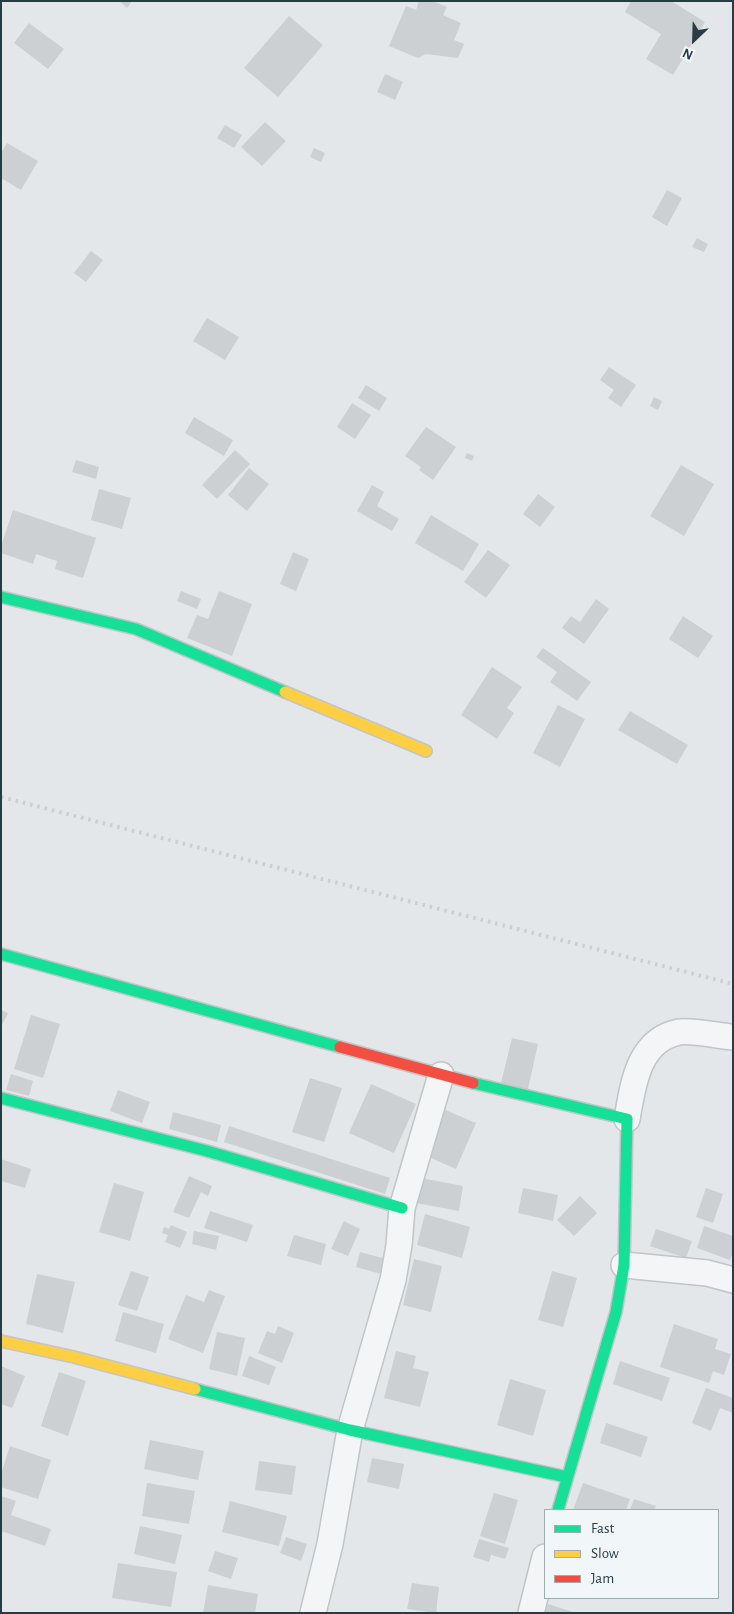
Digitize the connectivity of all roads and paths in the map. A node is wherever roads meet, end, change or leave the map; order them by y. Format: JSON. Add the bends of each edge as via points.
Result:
{"nodes":[{"id":1,"x":1,"y":597,"type":"edge"},
{"id":2,"x":426,"y":752,"type":"dead end"},
{"id":3,"x":1,"y":954,"type":"edge"},
{"id":4,"x":733,"y":1037,"type":"edge"},
{"id":5,"x":441,"y":1075,"type":"junction"},
{"id":6,"x":1,"y":1098,"type":"edge"},
{"id":7,"x":627,"y":1119,"type":"junction"},
{"id":8,"x":402,"y":1208,"type":"junction"},
{"id":9,"x":624,"y":1265,"type":"junction"},
{"id":10,"x":733,"y":1280,"type":"edge"},
{"id":11,"x":1,"y":1341,"type":"edge"},
{"id":12,"x":350,"y":1430,"type":"junction"},
{"id":13,"x":567,"y":1477,"type":"junction"},
{"id":14,"x":558,"y":1509,"type":"edge"},
{"id":15,"x":544,"y":1562,"type":"edge"},
{"id":16,"x":313,"y":1613,"type":"edge"},
{"id":17,"x":531,"y":1613,"type":"edge"}],
"edges":[{"from":1,"to":2,"type":"street","via":[[136,630]]},
{"from":3,"to":5,"type":"street"},
{"from":4,"to":7,"type":"street","via":[[679,1032],[659,1040],[647,1050],[635,1076]]},
{"from":5,"to":7,"type":"street"},
{"from":5,"to":8,"type":"street"},
{"from":6,"to":8,"type":"street","via":[[207,1151]]},
{"from":7,"to":9,"type":"street"},
{"from":8,"to":12,"type":"street","via":[[393,1280]]},
{"from":9,"to":10,"type":"street","via":[[707,1273]]},
{"from":9,"to":13,"type":"street","via":[[616,1312]]},
{"from":11,"to":12,"type":"street","via":[[74,1357]]},
{"from":12,"to":13,"type":"street"},
{"from":12,"to":16,"type":"street","via":[[330,1544]]},
{"from":13,"to":14,"type":"street"},
{"from":15,"to":17,"type":"street"}]}
